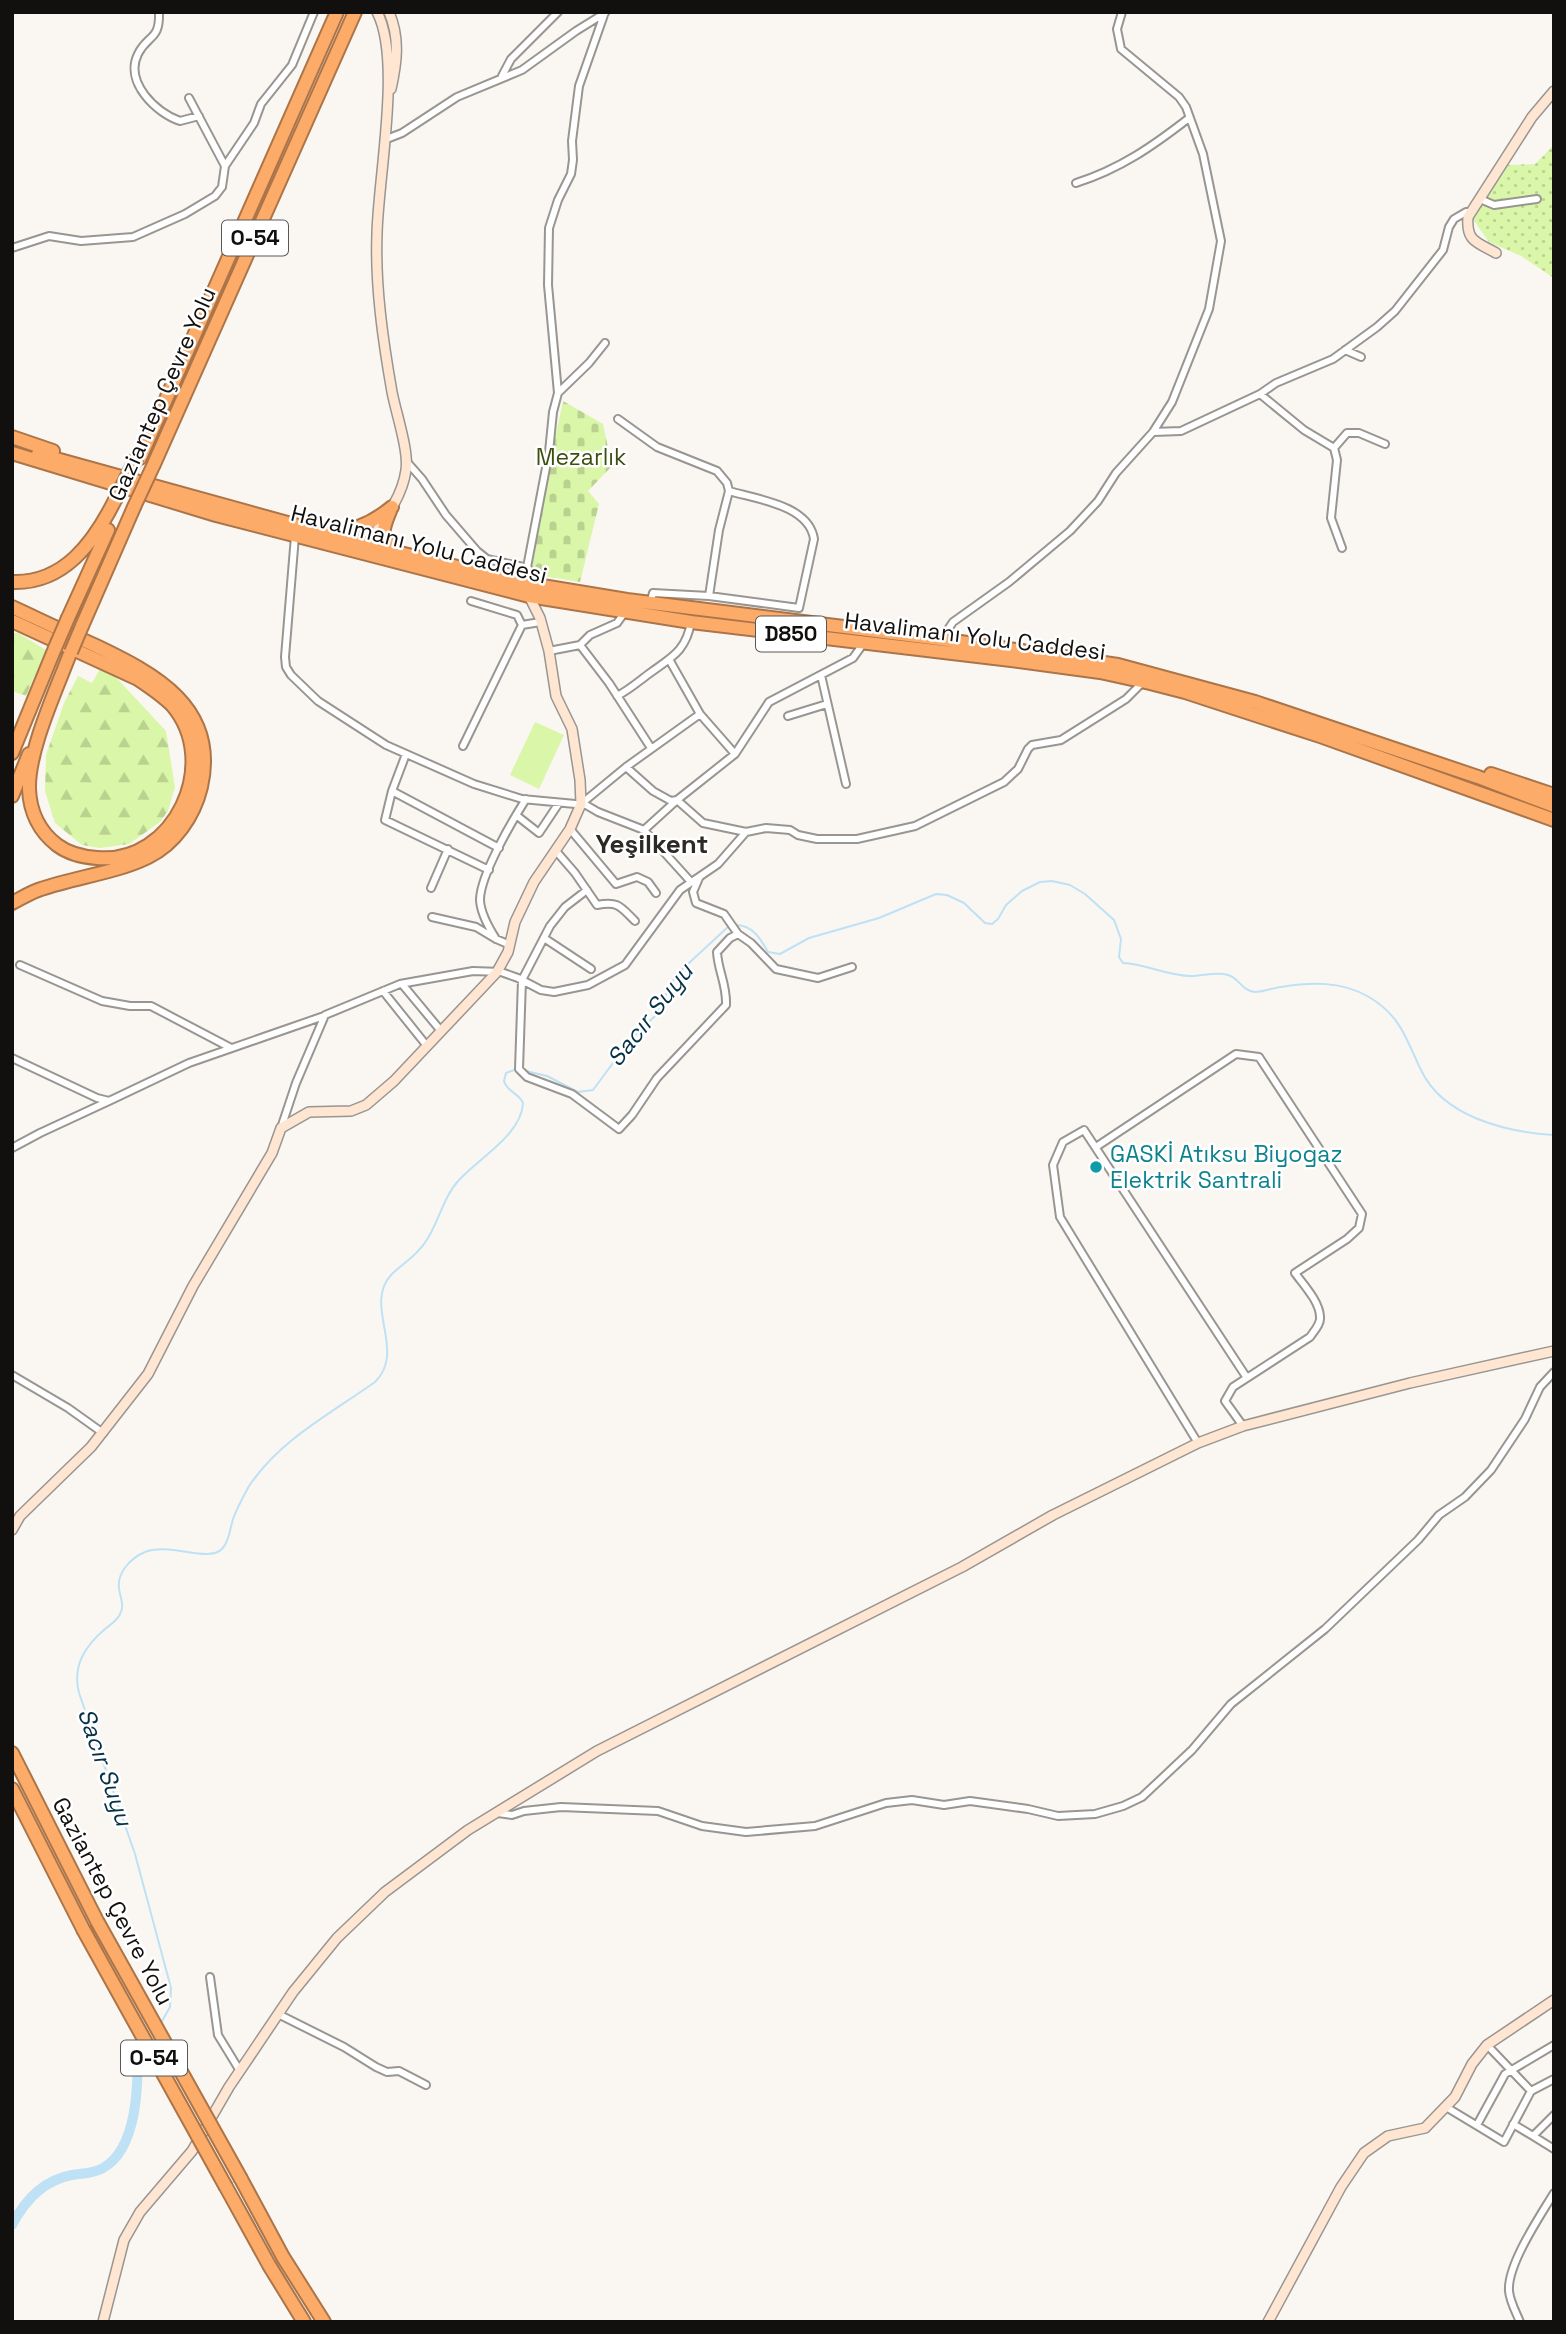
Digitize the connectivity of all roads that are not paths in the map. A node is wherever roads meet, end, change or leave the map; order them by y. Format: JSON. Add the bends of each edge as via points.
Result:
{"nodes":[{"id":1,"x":159,"y":12,"type":"edge"},
{"id":2,"x":314,"y":12,"type":"edge"},
{"id":3,"x":337,"y":12,"type":"edge"},
{"id":4,"x":355,"y":12,"type":"edge"},
{"id":5,"x":377,"y":12,"type":"edge"},
{"id":6,"x":389,"y":12,"type":"edge"},
{"id":7,"x":558,"y":12,"type":"edge"},
{"id":8,"x":1122,"y":12,"type":"edge"},
{"id":9,"x":605,"y":13,"type":"edge"},
{"id":10,"x":502,"y":77,"type":"junction"},
{"id":11,"x":1554,"y":90,"type":"edge"},
{"id":12,"x":189,"y":98,"type":"dead end"},
{"id":13,"x":386,"y":114,"type":"junction"},
{"id":14,"x":199,"y":116,"type":"junction"},
{"id":15,"x":1189,"y":118,"type":"junction"},
{"id":16,"x":384,"y":139,"type":"junction"},
{"id":17,"x":225,"y":166,"type":"junction"},
{"id":18,"x":1076,"y":183,"type":"dead end"},
{"id":19,"x":1480,"y":199,"type":"junction"},
{"id":20,"x":1537,"y":199,"type":"dead end"},
{"id":21,"x":1471,"y":212,"type":"junction"},
{"id":22,"x":12,"y":248,"type":"edge"},
{"id":23,"x":1496,"y":253,"type":"dead end"},
{"id":24,"x":605,"y":343,"type":"dead end"},
{"id":25,"x":1345,"y":350,"type":"junction"},
{"id":26,"x":1361,"y":357,"type":"dead end"},
{"id":27,"x":558,"y":393,"type":"junction"},
{"id":28,"x":1260,"y":394,"type":"junction"},
{"id":29,"x":618,"y":419,"type":"dead end"},
{"id":30,"x":1153,"y":432,"type":"junction"},
{"id":31,"x":12,"y":437,"type":"edge"},
{"id":32,"x":1385,"y":444,"type":"dead end"},
{"id":33,"x":12,"y":445,"type":"edge"},
{"id":34,"x":1334,"y":448,"type":"junction"},
{"id":35,"x":12,"y":453,"type":"edge"},
{"id":36,"x":12,"y":461,"type":"edge"},
{"id":37,"x":407,"y":462,"type":"junction"},
{"id":38,"x":102,"y":471,"type":"junction"},
{"id":39,"x":77,"y":474,"type":"junction"},
{"id":40,"x":729,"y":491,"type":"junction"},
{"id":41,"x":118,"y":500,"type":"junction"},
{"id":42,"x":392,"y":507,"type":"junction"},
{"id":43,"x":319,"y":531,"type":"junction"},
{"id":44,"x":295,"y":536,"type":"junction"},
{"id":45,"x":361,"y":548,"type":"junction"},
{"id":46,"x":1342,"y":548,"type":"dead end"},
{"id":47,"x":415,"y":557,"type":"junction"},
{"id":48,"x":528,"y":568,"type":"junction"},
{"id":49,"x":12,"y":582,"type":"edge"},
{"id":50,"x":526,"y":589,"type":"junction"},
{"id":51,"x":709,"y":596,"type":"junction"},
{"id":52,"x":552,"y":599,"type":"junction"},
{"id":53,"x":471,"y":601,"type":"dead end"},
{"id":54,"x":650,"y":603,"type":"junction"},
{"id":55,"x":12,"y":607,"type":"edge"},
{"id":56,"x":625,"y":612,"type":"junction"},
{"id":57,"x":540,"y":620,"type":"junction"},
{"id":58,"x":12,"y":621,"type":"edge"},
{"id":59,"x":691,"y":622,"type":"junction"},
{"id":60,"x":522,"y":625,"type":"junction"},
{"id":61,"x":940,"y":639,"type":"junction"},
{"id":62,"x":864,"y":642,"type":"junction"},
{"id":63,"x":580,"y":645,"type":"junction"},
{"id":64,"x":549,"y":652,"type":"junction"},
{"id":65,"x":70,"y":654,"type":"junction"},
{"id":66,"x":670,"y":661,"type":"junction"},
{"id":67,"x":821,"y":675,"type":"junction"},
{"id":68,"x":1144,"y":682,"type":"junction"},
{"id":69,"x":617,"y":696,"type":"junction"},
{"id":70,"x":827,"y":704,"type":"junction"},
{"id":71,"x":700,"y":714,"type":"junction"},
{"id":72,"x":788,"y":716,"type":"dead end"},
{"id":73,"x":1355,"y":735,"type":"junction"},
{"id":74,"x":463,"y":746,"type":"dead end"},
{"id":75,"x":651,"y":748,"type":"junction"},
{"id":76,"x":12,"y":753,"type":"edge"},
{"id":77,"x":406,"y":754,"type":"junction"},
{"id":78,"x":734,"y":754,"type":"junction"},
{"id":79,"x":626,"y":767,"type":"junction"},
{"id":80,"x":846,"y":784,"type":"dead end"},
{"id":81,"x":392,"y":791,"type":"junction"},
{"id":82,"x":1554,"y":795,"type":"edge"},
{"id":83,"x":12,"y":796,"type":"edge"},
{"id":84,"x":526,"y":799,"type":"junction"},
{"id":85,"x":677,"y":800,"type":"junction"},
{"id":86,"x":559,"y":803,"type":"junction"},
{"id":87,"x":580,"y":804,"type":"junction"},
{"id":88,"x":1554,"y":806,"type":"edge"},
{"id":89,"x":516,"y":815,"type":"junction"},
{"id":90,"x":1554,"y":820,"type":"edge"},
{"id":91,"x":570,"y":829,"type":"junction"},
{"id":92,"x":644,"y":830,"type":"junction"},
{"id":93,"x":746,"y":832,"type":"junction"},
{"id":94,"x":499,"y":848,"type":"junction"},
{"id":95,"x":448,"y":849,"type":"junction"},
{"id":96,"x":556,"y":851,"type":"junction"},
{"id":97,"x":489,"y":870,"type":"junction"},
{"id":98,"x":700,"y":875,"type":"junction"},
{"id":99,"x":691,"y":882,"type":"junction"},
{"id":100,"x":431,"y":888,"type":"dead end"},
{"id":101,"x":587,"y":890,"type":"junction"},
{"id":102,"x":656,"y":892,"type":"dead end"},
{"id":103,"x":12,"y":902,"type":"edge"},
{"id":104,"x":432,"y":917,"type":"dead end"},
{"id":105,"x":635,"y":921,"type":"dead end"},
{"id":106,"x":736,"y":930,"type":"junction"},
{"id":107,"x":544,"y":938,"type":"junction"},
{"id":108,"x":496,"y":939,"type":"junction"},
{"id":109,"x":510,"y":945,"type":"junction"},
{"id":110,"x":20,"y":965,"type":"dead end"},
{"id":111,"x":852,"y":967,"type":"dead end"},
{"id":112,"x":591,"y":969,"type":"dead end"},
{"id":113,"x":497,"y":972,"type":"junction"},
{"id":114,"x":522,"y":980,"type":"junction"},
{"id":115,"x":402,"y":984,"type":"junction"},
{"id":116,"x":383,"y":991,"type":"junction"},
{"id":117,"x":325,"y":1015,"type":"junction"},
{"id":118,"x":441,"y":1031,"type":"junction"},
{"id":119,"x":427,"y":1046,"type":"junction"},
{"id":120,"x":231,"y":1048,"type":"junction"},
{"id":121,"x":12,"y":1058,"type":"edge"},
{"id":122,"x":109,"y":1101,"type":"junction"},
{"id":123,"x":281,"y":1128,"type":"junction"},
{"id":124,"x":1096,"y":1147,"type":"junction"},
{"id":125,"x":12,"y":1148,"type":"edge"},
{"id":126,"x":1554,"y":1351,"type":"edge"},
{"id":127,"x":1554,"y":1372,"type":"edge"},
{"id":128,"x":12,"y":1375,"type":"edge"},
{"id":129,"x":1247,"y":1378,"type":"junction"},
{"id":130,"x":1243,"y":1426,"type":"junction"},
{"id":131,"x":103,"y":1433,"type":"junction"},
{"id":132,"x":1198,"y":1443,"type":"junction"},
{"id":133,"x":12,"y":1530,"type":"edge"},
{"id":134,"x":12,"y":1753,"type":"edge"},
{"id":135,"x":12,"y":1788,"type":"edge"},
{"id":136,"x":496,"y":1812,"type":"junction"},
{"id":137,"x":210,"y":1977,"type":"dead end"},
{"id":138,"x":1554,"y":2000,"type":"edge"},
{"id":139,"x":278,"y":2014,"type":"junction"},
{"id":140,"x":1487,"y":2045,"type":"junction"},
{"id":141,"x":1554,"y":2045,"type":"edge"},
{"id":142,"x":1511,"y":2069,"type":"junction"},
{"id":143,"x":240,"y":2071,"type":"junction"},
{"id":144,"x":1554,"y":2079,"type":"edge"},
{"id":145,"x":426,"y":2085,"type":"dead end"},
{"id":146,"x":1531,"y":2091,"type":"junction"},
{"id":147,"x":1446,"y":2107,"type":"junction"},
{"id":148,"x":1554,"y":2115,"type":"edge"},
{"id":149,"x":1513,"y":2124,"type":"junction"},
{"id":150,"x":1476,"y":2125,"type":"junction"},
{"id":151,"x":1533,"y":2136,"type":"junction"},
{"id":152,"x":1554,"y":2149,"type":"edge"},
{"id":153,"x":1554,"y":2193,"type":"edge"},
{"id":154,"x":103,"y":2322,"type":"edge"},
{"id":155,"x":304,"y":2322,"type":"edge"},
{"id":156,"x":324,"y":2322,"type":"edge"},
{"id":157,"x":1268,"y":2322,"type":"edge"},
{"id":158,"x":1521,"y":2322,"type":"edge"}],
"edges":[{"from":1,"to":14,"type":"street","via":[[157,32],[136,56],[136,78],[145,95],[175,120]]},
{"from":2,"to":17,"type":"street","via":[[292,65],[261,104]]},
{"from":3,"to":41,"type":"highway","name":"Gaziantep Çevre Yolu","number":"O-54","bridge":true},
{"from":4,"to":65,"type":"highway","name":"Gaziantep Çevre Yolu","number":"O-54","bridge":true},
{"from":5,"to":13,"type":"street","via":[[386,48]]},
{"from":6,"to":13,"type":"street","via":[[398,45]]},
{"from":7,"to":10,"type":"street","via":[[511,59]]},
{"from":8,"to":15,"type":"street","via":[[1117,29],[1121,49],[1179,97]]},
{"from":9,"to":10,"type":"street","via":[[522,70]]},
{"from":9,"to":27,"type":"street","via":[[579,86],[573,160],[549,228],[548,285]]},
{"from":10,"to":16,"type":"street"},
{"from":11,"to":19,"type":"street"},
{"from":12,"to":14,"type":"street"},
{"from":13,"to":16,"type":"street"},
{"from":14,"to":17,"type":"street"},
{"from":15,"to":18,"type":"street","via":[[1120,167]]},
{"from":15,"to":30,"type":"street","via":[[1203,154],[1221,241],[1209,309],[1172,402]]},
{"from":16,"to":37,"type":"street","via":[[377,274],[388,372]]},
{"from":17,"to":22,"type":"street","via":[[222,187],[215,196],[133,237],[81,241],[49,236]]},
{"from":19,"to":20,"type":"street","via":[[1494,205]]},
{"from":19,"to":21,"type":"street"},
{"from":21,"to":23,"type":"street","via":[[1467,232],[1471,239]]},
{"from":21,"to":25,"type":"street","via":[[1454,219],[1443,250],[1395,311]]},
{"from":24,"to":27,"type":"street"},
{"from":25,"to":26,"type":"street"},
{"from":25,"to":28,"type":"street"},
{"from":27,"to":48,"type":"street"},
{"from":28,"to":30,"type":"street","via":[[1181,431]]},
{"from":28,"to":34,"type":"street"},
{"from":29,"to":40,"type":"street","via":[[657,447],[717,471]]},
{"from":30,"to":61,"type":"street","via":[[1070,531],[953,622]]},
{"from":31,"to":38,"type":"highway"},
{"from":32,"to":34,"type":"street","via":[[1347,433]]},
{"from":33,"to":38,"type":"highway","name":"Havalimanı Yolu Caddesi","number":"D850"},
{"from":34,"to":46,"type":"street","via":[[1337,460],[1331,518]]},
{"from":35,"to":39,"type":"highway","name":"Havalimanı Yolu Caddesi","number":"D850"},
{"from":36,"to":39,"type":"highway"},
{"from":37,"to":42,"type":"street","via":[[402,489]]},
{"from":37,"to":48,"type":"street","via":[[477,551],[487,559]]},
{"from":38,"to":43,"type":"highway","name":"Havalimanı Yolu Caddesi","number":"D850"},
{"from":39,"to":44,"type":"highway","name":"Havalimanı Yolu Caddesi","number":"D850"},
{"from":40,"to":51,"type":"street"},
{"from":40,"to":51,"type":"street","via":[[785,508],[799,516],[813,531],[814,539],[799,608]]},
{"from":41,"to":49,"type":"highway","via":[[78,557],[46,577]]},
{"from":41,"to":76,"type":"highway","name":"Gaziantep Çevre Yolu","number":"O-54","bridge":true},
{"from":42,"to":43,"type":"highway","via":[[358,528]]},
{"from":42,"to":45,"type":"street"},
{"from":42,"to":47,"type":"highway","via":[[384,527],[385,542]]},
{"from":43,"to":45,"type":"highway","name":"Havalimanı Yolu Caddesi","number":"D850"},
{"from":44,"to":45,"type":"highway","name":"Havalimanı Yolu Caddesi","number":"D850"},
{"from":44,"to":77,"type":"street","via":[[286,667],[318,701]]},
{"from":45,"to":47,"type":"highway","name":"Havalimanı Yolu Caddesi","number":"D850"},
{"from":45,"to":50,"type":"highway","name":"Havalimanı Yolu Caddesi","number":"D850"},
{"from":47,"to":50,"type":"highway","name":"Havalimanı Yolu Caddesi","number":"D850"},
{"from":48,"to":50,"type":"street"},
{"from":50,"to":52,"type":"highway","name":"Havalimanı Yolu Caddesi","number":"D850"},
{"from":50,"to":54,"type":"highway","name":"Havalimanı Yolu Caddesi","number":"D850"},
{"from":50,"to":57,"type":"street"},
{"from":51,"to":54,"type":"street","via":[[653,593]]},
{"from":52,"to":56,"type":"highway","name":"Havalimanı Yolu Caddesi","number":"D850"},
{"from":52,"to":57,"type":"street"},
{"from":53,"to":60,"type":"street","via":[[517,615]]},
{"from":54,"to":61,"type":"highway","name":"Havalimanı Yolu Caddesi","number":"D850"},
{"from":55,"to":103,"type":"highway","via":[[163,682],[185,705],[199,732],[203,777],[193,811],[163,848],[125,866],[38,890]]},
{"from":56,"to":59,"type":"highway","name":"Havalimanı Yolu Caddesi","number":"D850"},
{"from":56,"to":63,"type":"street","via":[[617,623]]},
{"from":57,"to":60,"type":"street"},
{"from":57,"to":64,"type":"street"},
{"from":58,"to":65,"type":"highway","via":[[138,679],[171,704],[181,718],[192,753],[192,776],[183,807],[156,839],[124,856],[81,857],[63,850],[41,829],[30,803],[35,752]]},
{"from":59,"to":62,"type":"highway","name":"Havalimanı Yolu Caddesi","number":"D850"},
{"from":59,"to":66,"type":"street","via":[[689,635]]},
{"from":60,"to":74,"type":"street"},
{"from":61,"to":73,"type":"highway","name":"Havalimanı Yolu Caddesi","number":"D850","via":[[1118,665],[1215,690]]},
{"from":62,"to":67,"type":"street","via":[[853,658]]},
{"from":62,"to":68,"type":"highway","name":"Havalimanı Yolu Caddesi","number":"D850","via":[[1100,672]]},
{"from":63,"to":64,"type":"street"},
{"from":63,"to":69,"type":"street"},
{"from":64,"to":87,"type":"street","via":[[556,696],[572,730]]},
{"from":65,"to":83,"type":"highway","name":"Gaziantep Çevre Yolu","number":"O-54"},
{"from":66,"to":69,"type":"street"},
{"from":66,"to":71,"type":"street"},
{"from":67,"to":70,"type":"street"},
{"from":67,"to":78,"type":"street","via":[[769,702]]},
{"from":68,"to":90,"type":"highway","name":"Havalimanı Yolu Caddesi","number":"D850","via":[[1323,737]]},
{"from":68,"to":93,"type":"street","via":[[1126,699],[1061,740],[1032,745],[1004,782],[915,826],[857,839],[817,839],[766,828]]},
{"from":69,"to":75,"type":"street"},
{"from":70,"to":72,"type":"street"},
{"from":70,"to":80,"type":"street"},
{"from":71,"to":75,"type":"street"},
{"from":71,"to":78,"type":"street"},
{"from":73,"to":82,"type":"highway","via":[[1406,746]]},
{"from":73,"to":88,"type":"highway","name":"Havalimanı Yolu Caddesi","number":"D850"},
{"from":75,"to":79,"type":"street"},
{"from":77,"to":81,"type":"street"},
{"from":77,"to":84,"type":"street","via":[[474,784]]},
{"from":78,"to":85,"type":"street"},
{"from":79,"to":85,"type":"street","via":[[660,795],[671,802]]},
{"from":79,"to":87,"type":"street"},
{"from":81,"to":94,"type":"street"},
{"from":81,"to":95,"type":"street","via":[[385,820]]},
{"from":84,"to":86,"type":"street"},
{"from":84,"to":89,"type":"street"},
{"from":85,"to":92,"type":"street"},
{"from":85,"to":93,"type":"street","via":[[703,823]]},
{"from":86,"to":87,"type":"street"},
{"from":86,"to":89,"type":"street","via":[[539,833]]},
{"from":87,"to":91,"type":"street"},
{"from":87,"to":92,"type":"street"},
{"from":89,"to":94,"type":"street"},
{"from":91,"to":96,"type":"street"},
{"from":91,"to":102,"type":"street","via":[[616,884],[637,877]]},
{"from":92,"to":99,"type":"street"},
{"from":93,"to":98,"type":"street","via":[[718,864]]},
{"from":94,"to":97,"type":"street"},
{"from":95,"to":97,"type":"street"},
{"from":95,"to":100,"type":"street"},
{"from":96,"to":101,"type":"street"},
{"from":96,"to":109,"type":"street","via":[[534,882],[515,922]]},
{"from":97,"to":108,"type":"street","via":[[480,899]]},
{"from":98,"to":99,"type":"street"},
{"from":98,"to":106,"type":"street","via":[[693,891],[696,903],[724,914]]},
{"from":99,"to":114,"type":"street","via":[[680,890],[625,965],[589,985],[554,992]]},
{"from":101,"to":105,"type":"street","via":[[597,905],[617,904]]},
{"from":101,"to":107,"type":"street","via":[[565,906]]},
{"from":104,"to":108,"type":"street","via":[[476,927]]},
{"from":106,"to":111,"type":"street","via":[[776,969],[818,978]]},
{"from":106,"to":114,"type":"street","via":[[717,951],[727,989],[726,1005],[657,1078],[619,1129],[572,1094],[520,1071]]},
{"from":107,"to":112,"type":"street"},
{"from":107,"to":114,"type":"street"},
{"from":108,"to":109,"type":"street"},
{"from":109,"to":113,"type":"street"},
{"from":110,"to":120,"type":"street","via":[[102,1001],[151,1006]]},
{"from":113,"to":114,"type":"street"},
{"from":113,"to":115,"type":"street","via":[[473,971]]},
{"from":113,"to":118,"type":"street"},
{"from":115,"to":116,"type":"street"},
{"from":115,"to":118,"type":"street"},
{"from":116,"to":117,"type":"street"},
{"from":116,"to":119,"type":"street"},
{"from":117,"to":120,"type":"street"},
{"from":117,"to":123,"type":"street"},
{"from":118,"to":119,"type":"street"},
{"from":119,"to":123,"type":"street","via":[[366,1104],[351,1111],[309,1111]]},
{"from":120,"to":122,"type":"street"},
{"from":121,"to":122,"type":"street"},
{"from":122,"to":125,"type":"street"},
{"from":123,"to":131,"type":"street","via":[[272,1153],[193,1286],[148,1374]]},
{"from":124,"to":129,"type":"street"},
{"from":124,"to":129,"type":"street","via":[[1236,1054],[1259,1057],[1354,1201],[1362,1214],[1359,1228],[1295,1273],[1317,1307],[1318,1326]]},
{"from":124,"to":132,"type":"street","via":[[1084,1130],[1063,1142],[1053,1165],[1060,1217]]},
{"from":126,"to":130,"type":"street"},
{"from":127,"to":136,"type":"street","via":[[1540,1387],[1491,1470],[1465,1497],[1439,1515],[1325,1629],[1231,1704],[1192,1750],[1142,1797],[1123,1806],[1095,1814],[1058,1816],[970,1801],[944,1805],[912,1800],[886,1802],[815,1826],[746,1832],[702,1826],[658,1811],[561,1807],[512,1815]]},
{"from":128,"to":131,"type":"street"},
{"from":129,"to":130,"type":"street","via":[[1233,1387],[1225,1401]]},
{"from":130,"to":132,"type":"street"},
{"from":131,"to":133,"type":"street","via":[[20,1516]]},
{"from":132,"to":136,"type":"street","via":[[597,1751]]},
{"from":134,"to":156,"type":"highway","name":"Gaziantep Çevre Yolu","number":"O-54","bridge":true,"via":[[97,1921],[283,2257]]},
{"from":135,"to":155,"type":"highway","name":"Gaziantep Çevre Yolu","number":"O-54","bridge":true,"via":[[83,1929]]},
{"from":136,"to":139,"type":"street","via":[[385,1892],[337,1938]]},
{"from":137,"to":143,"type":"street","via":[[218,2035]]},
{"from":138,"to":140,"type":"street"},
{"from":139,"to":143,"type":"street"},
{"from":139,"to":145,"type":"street","via":[[376,2067],[399,2071]]},
{"from":140,"to":142,"type":"street"},
{"from":140,"to":147,"type":"street"},
{"from":141,"to":142,"type":"street"},
{"from":142,"to":146,"type":"street"},
{"from":142,"to":150,"type":"street"},
{"from":143,"to":154,"type":"street","via":[[192,2151],[140,2212],[124,2240]]},
{"from":144,"to":146,"type":"street"},
{"from":146,"to":149,"type":"street"},
{"from":147,"to":150,"type":"street"},
{"from":147,"to":157,"type":"street","via":[[1425,2128],[1388,2136],[1364,2152]]},
{"from":148,"to":151,"type":"street"},
{"from":149,"to":150,"type":"street","via":[[1504,2142]]},
{"from":149,"to":151,"type":"street"},
{"from":151,"to":152,"type":"street"},
{"from":153,"to":158,"type":"street","via":[[1524,2244],[1510,2281],[1512,2303]]}]}
